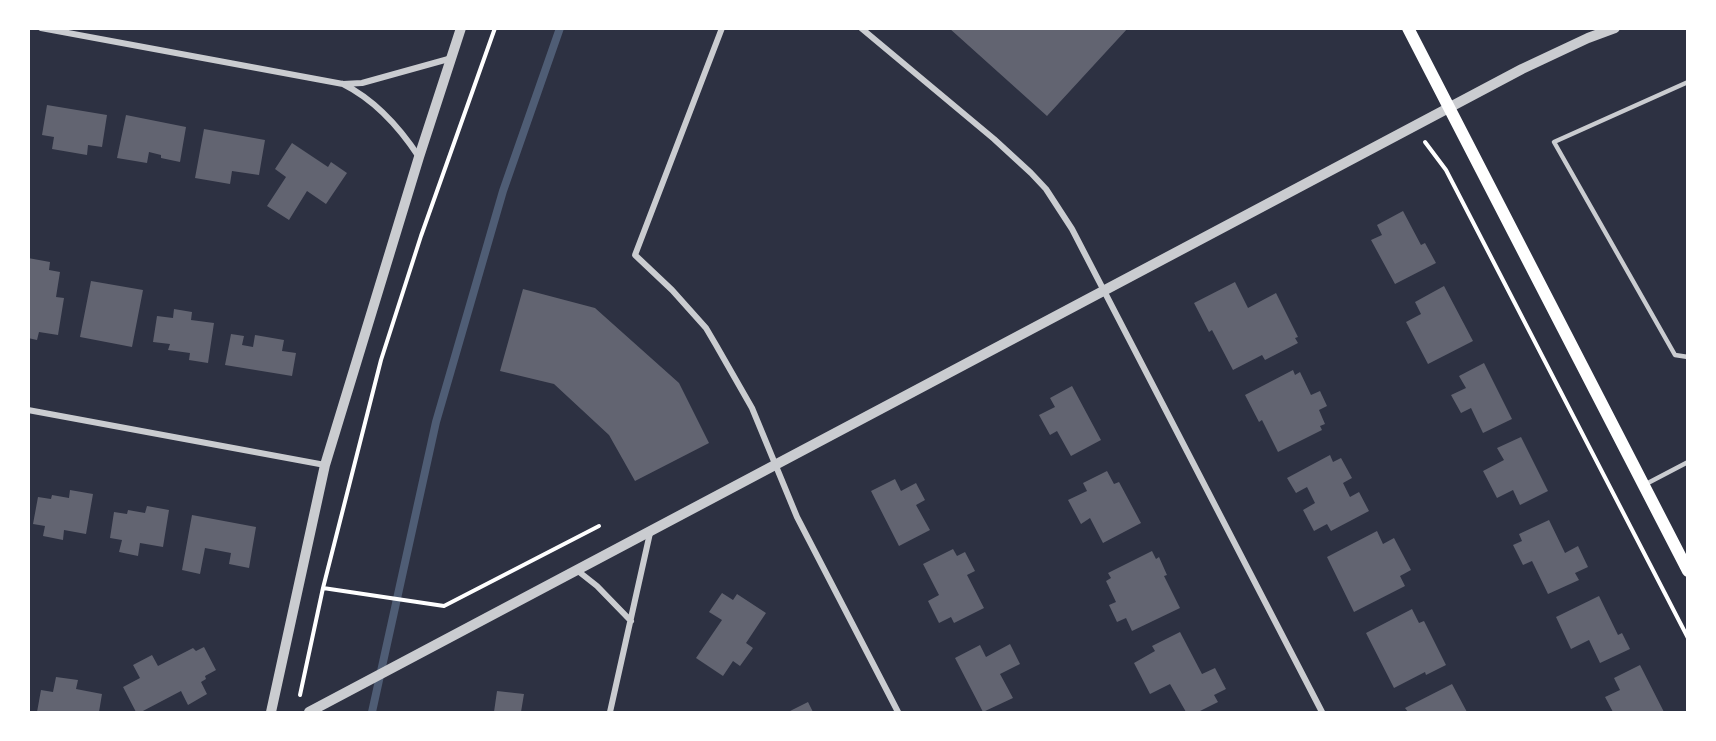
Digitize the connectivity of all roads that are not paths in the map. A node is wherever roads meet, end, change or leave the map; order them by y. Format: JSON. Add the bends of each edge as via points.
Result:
{"nodes":[{"id":1,"x":41,"y":28,"type":"edge"},
{"id":2,"x":461,"y":28,"type":"edge"},
{"id":3,"x":722,"y":28,"type":"edge"},
{"id":4,"x":861,"y":28,"type":"edge"},
{"id":5,"x":1408,"y":28,"type":"edge"},
{"id":6,"x":1615,"y":28,"type":"edge"},
{"id":7,"x":452,"y":58,"type":"junction"},
{"id":8,"x":1688,"y":82,"type":"edge"},
{"id":9,"x":343,"y":84,"type":"junction"},
{"id":10,"x":1450,"y":108,"type":"junction"},
{"id":11,"x":419,"y":157,"type":"junction"},
{"id":12,"x":1103,"y":292,"type":"junction"},
{"id":13,"x":1688,"y":357,"type":"edge"},
{"id":14,"x":28,"y":410,"type":"edge"},
{"id":15,"x":1688,"y":462,"type":"edge"},
{"id":16,"x":325,"y":465,"type":"junction"},
{"id":17,"x":776,"y":466,"type":"junction"},
{"id":18,"x":1644,"y":485,"type":"junction"},
{"id":19,"x":650,"y":532,"type":"junction"},
{"id":20,"x":578,"y":571,"type":"junction"},
{"id":21,"x":1688,"y":571,"type":"edge"},
{"id":22,"x":631,"y":621,"type":"junction"},
{"id":23,"x":271,"y":712,"type":"edge"},
{"id":24,"x":309,"y":712,"type":"edge"},
{"id":25,"x":610,"y":712,"type":"edge"},
{"id":26,"x":898,"y":712,"type":"edge"},
{"id":27,"x":1322,"y":712,"type":"edge"}],
"edges":[{"from":1,"to":9,"type":"street"},
{"from":2,"to":7,"type":"street"},
{"from":3,"to":17,"type":"street","via":[[635,255],[706,328],[752,408]]},
{"from":4,"to":12,"type":"street","via":[[994,139],[1046,189],[1072,229]]},
{"from":5,"to":10,"type":"main road"},
{"from":6,"to":10,"type":"street"},
{"from":7,"to":9,"type":"street","via":[[362,83]]},
{"from":7,"to":11,"type":"street"},
{"from":8,"to":13,"type":"lane","via":[[1554,142],[1675,355]]},
{"from":9,"to":11,"type":"street","via":[[381,110]]},
{"from":10,"to":12,"type":"street"},
{"from":10,"to":18,"type":"main road"},
{"from":11,"to":16,"type":"street"},
{"from":12,"to":17,"type":"street"},
{"from":12,"to":27,"type":"street"},
{"from":14,"to":16,"type":"street"},
{"from":15,"to":18,"type":"lane"},
{"from":16,"to":23,"type":"street"},
{"from":17,"to":19,"type":"street"},
{"from":17,"to":26,"type":"street","via":[[797,517]]},
{"from":18,"to":21,"type":"main road"},
{"from":19,"to":20,"type":"street"},
{"from":19,"to":22,"type":"street"},
{"from":20,"to":22,"type":"street"},
{"from":20,"to":24,"type":"street"},
{"from":22,"to":25,"type":"street"}]}
